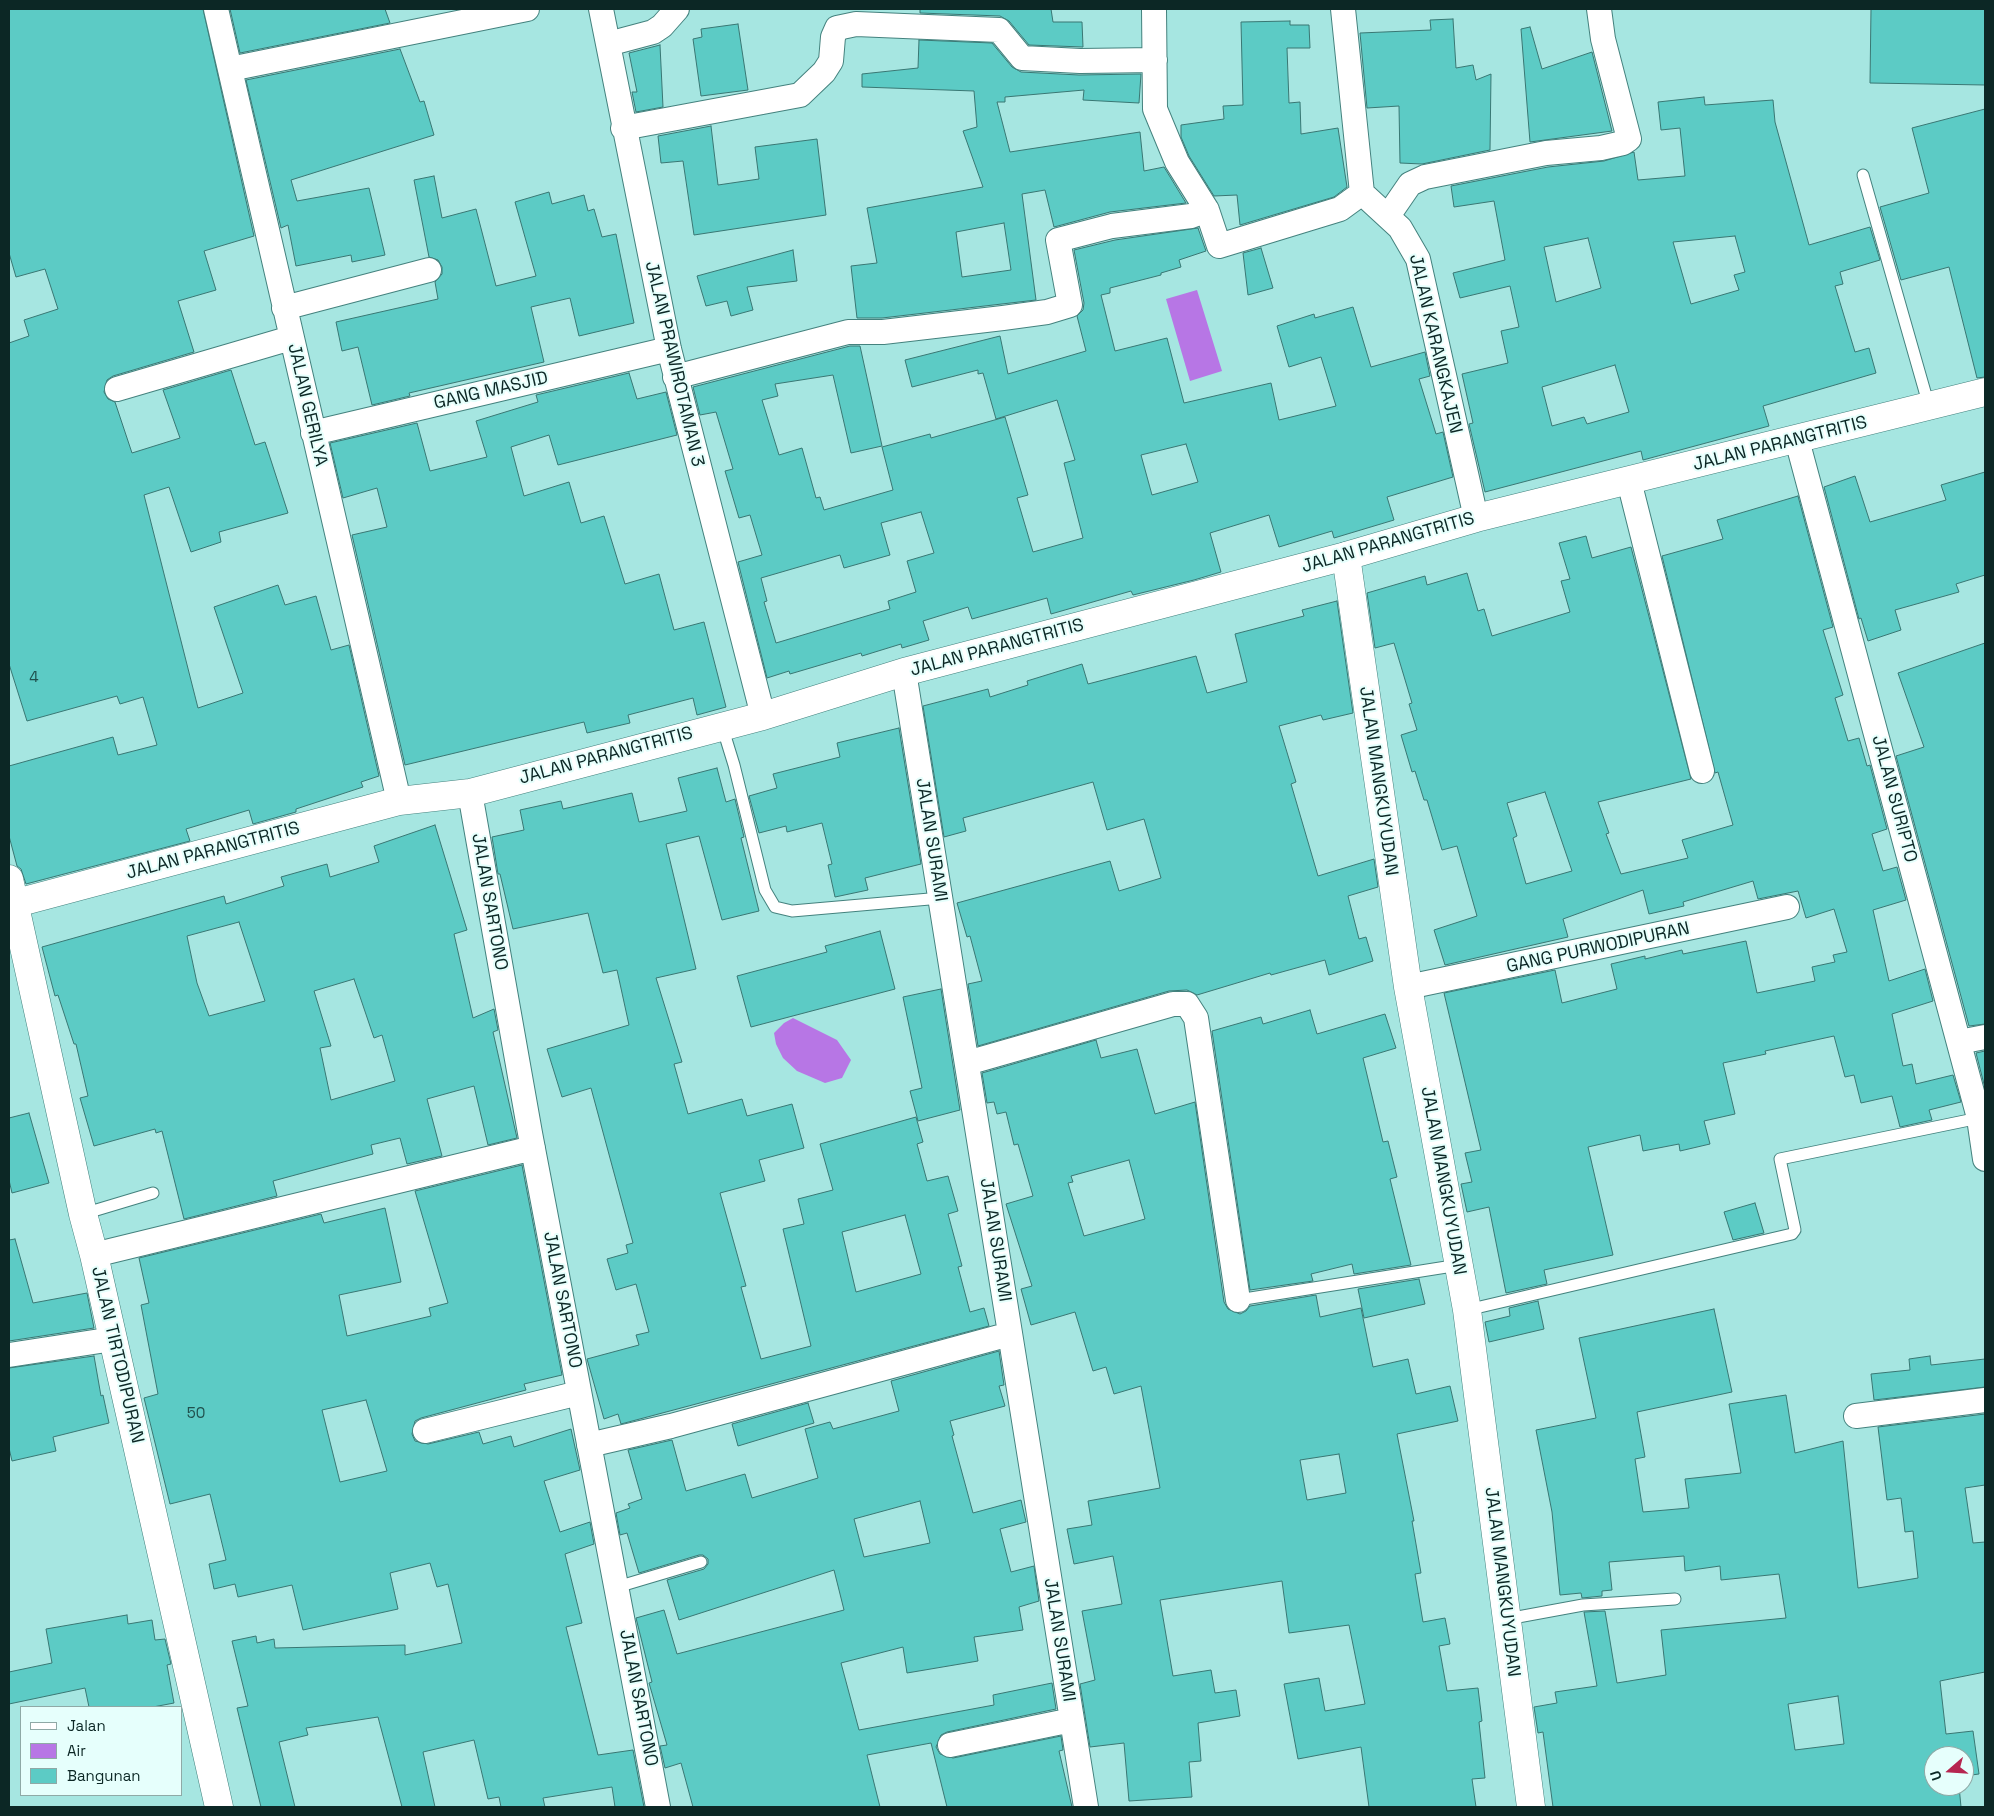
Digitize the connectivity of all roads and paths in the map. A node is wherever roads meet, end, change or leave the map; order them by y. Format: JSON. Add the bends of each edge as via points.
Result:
{"nodes":[{"id":1,"x":216,"y":9,"type":"edge"},
{"id":2,"x":527,"y":9,"type":"edge"},
{"id":3,"x":601,"y":9,"type":"edge"},
{"id":4,"x":677,"y":9,"type":"edge"},
{"id":5,"x":1154,"y":9,"type":"edge"},
{"id":6,"x":1343,"y":9,"type":"edge"},
{"id":7,"x":1599,"y":9,"type":"edge"},
{"id":8,"x":608,"y":44,"type":"junction"},
{"id":9,"x":1155,"y":60,"type":"junction"},
{"id":10,"x":230,"y":69,"type":"junction"},
{"id":11,"x":623,"y":128,"type":"junction"},
{"id":12,"x":1863,"y":175,"type":"dead end"},
{"id":13,"x":1362,"y":193,"type":"junction"},
{"id":14,"x":1207,"y":210,"type":"junction"},
{"id":15,"x":1388,"y":216,"type":"junction"},
{"id":16,"x":429,"y":270,"type":"dead end"},
{"id":17,"x":284,"y":308,"type":"junction"},
{"id":18,"x":291,"y":338,"type":"junction"},
{"id":19,"x":668,"y":350,"type":"junction"},
{"id":20,"x":675,"y":377,"type":"junction"},
{"id":21,"x":117,"y":389,"type":"dead end"},
{"id":22,"x":1985,"y":392,"type":"edge"},
{"id":23,"x":1929,"y":406,"type":"junction"},
{"id":24,"x":313,"y":432,"type":"junction"},
{"id":25,"x":1797,"y":440,"type":"junction"},
{"id":26,"x":1629,"y":481,"type":"junction"},
{"id":27,"x":1476,"y":518,"type":"junction"},
{"id":28,"x":1346,"y":556,"type":"junction"},
{"id":29,"x":904,"y":672,"type":"junction"},
{"id":30,"x":763,"y":716,"type":"junction"},
{"id":31,"x":722,"y":726,"type":"junction"},
{"id":32,"x":1702,"y":771,"type":"dead end"},
{"id":33,"x":470,"y":792,"type":"junction"},
{"id":34,"x":399,"y":801,"type":"junction"},
{"id":35,"x":10,"y":896,"type":"edge"},
{"id":36,"x":941,"y":898,"type":"junction"},
{"id":37,"x":1787,"y":907,"type":"dead end"},
{"id":38,"x":1408,"y":987,"type":"junction"},
{"id":39,"x":1985,"y":1037,"type":"edge"},
{"id":40,"x":1958,"y":1042,"type":"junction"},
{"id":41,"x":967,"y":1063,"type":"junction"},
{"id":42,"x":1979,"y":1118,"type":"junction"},
{"id":43,"x":533,"y":1148,"type":"junction"},
{"id":44,"x":1985,"y":1159,"type":"edge"},
{"id":45,"x":153,"y":1193,"type":"dead end"},
{"id":46,"x":83,"y":1214,"type":"junction"},
{"id":47,"x":94,"y":1255,"type":"junction"},
{"id":48,"x":1459,"y":1265,"type":"junction"},
{"id":49,"x":1238,"y":1300,"type":"joint"},
{"id":50,"x":1467,"y":1310,"type":"junction"},
{"id":51,"x":1010,"y":1334,"type":"junction"},
{"id":52,"x":113,"y":1339,"type":"junction"},
{"id":53,"x":9,"y":1355,"type":"edge"},
{"id":54,"x":579,"y":1393,"type":"junction"},
{"id":55,"x":1985,"y":1400,"type":"edge"},
{"id":56,"x":1856,"y":1416,"type":"dead end"},
{"id":57,"x":425,"y":1431,"type":"dead end"},
{"id":58,"x":589,"y":1445,"type":"junction"},
{"id":59,"x":701,"y":1562,"type":"dead end"},
{"id":60,"x":617,"y":1587,"type":"junction"},
{"id":61,"x":1675,"y":1599,"type":"dead end"},
{"id":62,"x":1507,"y":1619,"type":"junction"},
{"id":63,"x":1072,"y":1720,"type":"junction"},
{"id":64,"x":950,"y":1745,"type":"dead end"},
{"id":65,"x":219,"y":1807,"type":"edge"},
{"id":66,"x":658,"y":1807,"type":"edge"},
{"id":67,"x":1086,"y":1807,"type":"edge"},
{"id":68,"x":1531,"y":1807,"type":"edge"}],
"edges":[{"from":1,"to":10,"type":"street","name":"JALAN GERILYA"},
{"from":2,"to":10,"type":"street"},
{"from":3,"to":8,"type":"street","name":"JALAN PRAWIROTAMAN 3"},
{"from":4,"to":8,"type":"street","via":[[653,32]]},
{"from":5,"to":9,"type":"street"},
{"from":6,"to":13,"type":"street"},
{"from":7,"to":15,"type":"street","via":[[1603,39],[1629,139],[1601,148],[1546,153],[1425,177],[1410,184]]},
{"from":8,"to":11,"type":"street","name":"JALAN PRAWIROTAMAN 3"},
{"from":9,"to":11,"type":"street","via":[[1022,58],[999,30],[856,24],[837,28],[831,61],[800,95]]},
{"from":9,"to":14,"type":"street","via":[[1155,109],[1178,162]]},
{"from":10,"to":17,"type":"street","name":"JALAN GERILYA"},
{"from":11,"to":19,"type":"street","name":"JALAN PRAWIROTAMAN 3"},
{"from":12,"to":23,"type":"lane"},
{"from":13,"to":14,"type":"street","via":[[1340,209],[1219,246]]},
{"from":13,"to":15,"type":"street","name":"JALAN KARANGKAJEN"},
{"from":14,"to":20,"type":"street","via":[[1191,216],[1112,226],[1058,240],[1070,306],[1003,318],[883,332],[848,332]]},
{"from":15,"to":27,"type":"street","name":"JALAN KARANGKAJEN","via":[[1410,242],[1418,259]]},
{"from":16,"to":17,"type":"street"},
{"from":17,"to":18,"type":"street","name":"JALAN GERILYA"},
{"from":18,"to":21,"type":"street"},
{"from":18,"to":24,"type":"street","name":"JALAN GERILYA"},
{"from":19,"to":20,"type":"street","name":"JALAN PRAWIROTAMAN 3"},
{"from":19,"to":24,"type":"street","name":"GANG MASJID"},
{"from":20,"to":30,"type":"street","name":"JALAN PRAWIROTAMAN 3"},
{"from":22,"to":23,"type":"main road","name":"JALAN PARANGTRITIS"},
{"from":23,"to":25,"type":"main road","name":"JALAN PARANGTRITIS"},
{"from":24,"to":34,"type":"street","name":"JALAN GERILYA"},
{"from":25,"to":26,"type":"main road","name":"JALAN PARANGTRITIS"},
{"from":25,"to":40,"type":"street","name":"JALAN SURIPTO"},
{"from":26,"to":27,"type":"main road","name":"JALAN PARANGTRITIS"},
{"from":26,"to":32,"type":"street"},
{"from":27,"to":28,"type":"main road","name":"JALAN PARANGTRITIS"},
{"from":28,"to":29,"type":"main road","name":"JALAN PARANGTRITIS"},
{"from":28,"to":38,"type":"main road","name":"JALAN MANGKUYUDAN"},
{"from":29,"to":30,"type":"main road","name":"JALAN PARANGTRITIS"},
{"from":29,"to":36,"type":"street","name":"JALAN SURAMI"},
{"from":30,"to":31,"type":"main road","name":"JALAN PARANGTRITIS"},
{"from":31,"to":33,"type":"main road","name":"JALAN PARANGTRITIS"},
{"from":31,"to":36,"type":"lane","via":[[765,890],[775,907],[792,911]]},
{"from":33,"to":34,"type":"main road","name":"JALAN PARANGTRITIS"},
{"from":33,"to":43,"type":"street","name":"JALAN SARTONO"},
{"from":34,"to":35,"type":"main road","name":"JALAN PARANGTRITIS"},
{"from":35,"to":46,"type":"main road","name":"JALAN TIRTODIPURAN"},
{"from":36,"to":41,"type":"street","name":"JALAN SURAMI"},
{"from":37,"to":38,"type":"street","name":"GANG PURWODIPURAN"},
{"from":38,"to":48,"type":"main road","name":"JALAN MANGKUYUDAN"},
{"from":39,"to":40,"type":"street"},
{"from":40,"to":42,"type":"street","name":"JALAN SURIPTO"},
{"from":41,"to":49,"type":"street","via":[[1173,1004],[1187,1004],[1196,1018]]},
{"from":41,"to":51,"type":"street","name":"JALAN SURAMI"},
{"from":42,"to":44,"type":"street","name":"JALAN SURIPTO"},
{"from":42,"to":50,"type":"lane","via":[[1780,1159],[1795,1230],[1792,1234]]},
{"from":43,"to":47,"type":"street"},
{"from":43,"to":54,"type":"street","name":"JALAN SARTONO"},
{"from":45,"to":46,"type":"lane"},
{"from":46,"to":47,"type":"main road","name":"JALAN TIRTODIPURAN"},
{"from":47,"to":52,"type":"main road","name":"JALAN TIRTODIPURAN"},
{"from":48,"to":49,"type":"lane"},
{"from":48,"to":50,"type":"main road","name":"JALAN MANGKUYUDAN"},
{"from":50,"to":62,"type":"main road","name":"JALAN MANGKUYUDAN"},
{"from":51,"to":58,"type":"street","via":[[671,1426]]},
{"from":51,"to":63,"type":"street","name":"JALAN SURAMI"},
{"from":52,"to":53,"type":"street"},
{"from":52,"to":65,"type":"main road","name":"JALAN TIRTODIPURAN"},
{"from":54,"to":57,"type":"street"},
{"from":54,"to":58,"type":"street","name":"JALAN SARTONO"},
{"from":55,"to":56,"type":"street"},
{"from":58,"to":60,"type":"street","name":"JALAN SARTONO"},
{"from":59,"to":60,"type":"lane"},
{"from":60,"to":66,"type":"street","name":"JALAN SARTONO"},
{"from":61,"to":62,"type":"lane","via":[[1583,1605]]},
{"from":62,"to":68,"type":"main road","name":"JALAN MANGKUYUDAN"},
{"from":63,"to":64,"type":"street"},
{"from":63,"to":67,"type":"street","name":"JALAN SURAMI"}]}
